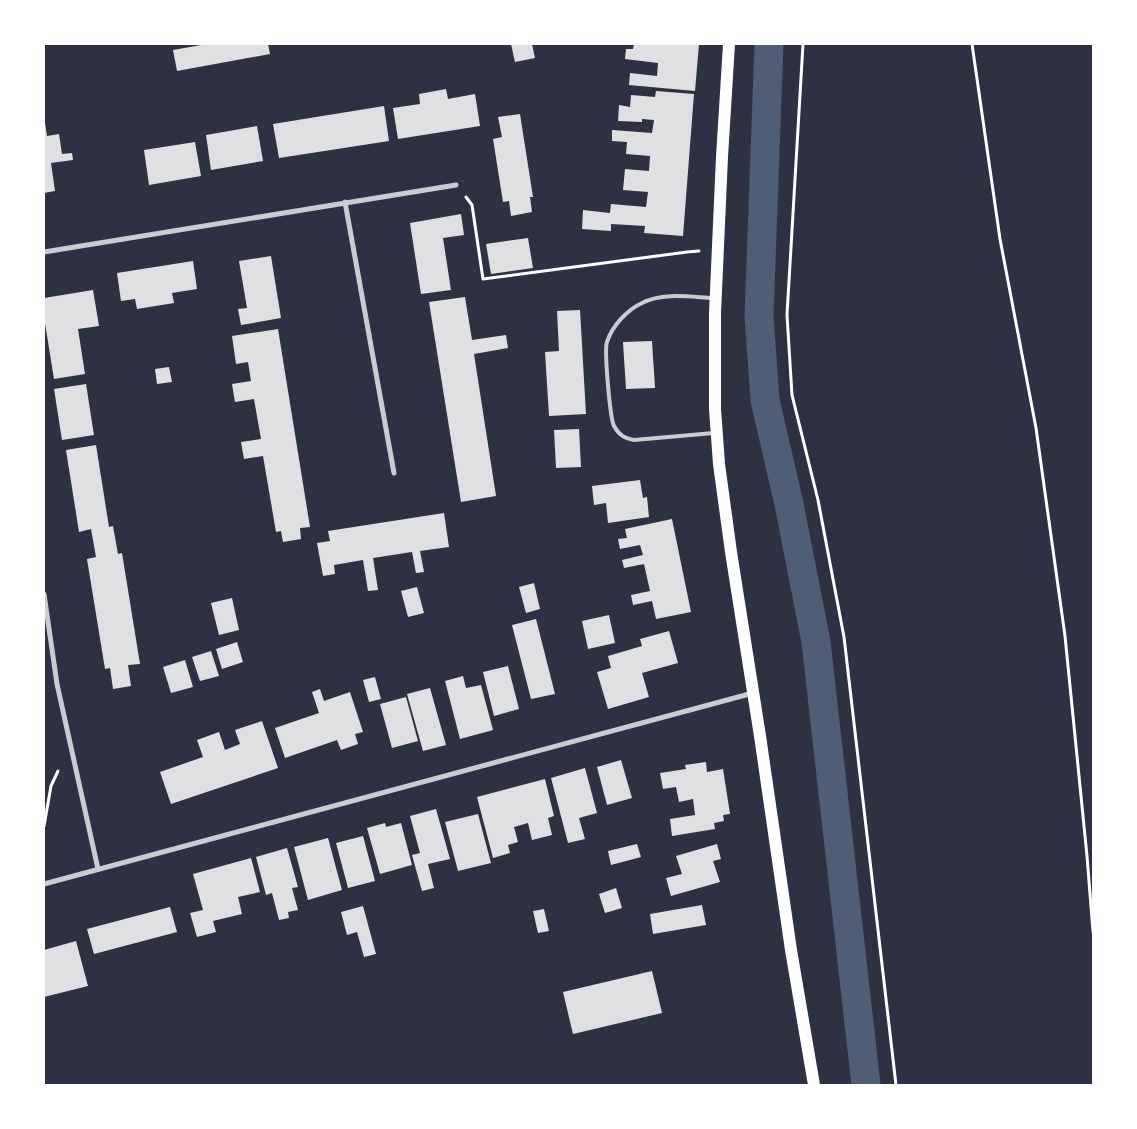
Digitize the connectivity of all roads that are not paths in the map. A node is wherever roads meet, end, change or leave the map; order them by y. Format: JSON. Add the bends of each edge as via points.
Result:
{"nodes":[{"id":1,"x":729,"y":44,"type":"edge"},
{"id":2,"x":456,"y":185,"type":"road end"},
{"id":3,"x":345,"y":202,"type":"junction"},
{"id":4,"x":44,"y":252,"type":"edge"},
{"id":5,"x":716,"y":298,"type":"junction"},
{"id":6,"x":716,"y":433,"type":"junction"},
{"id":7,"x":394,"y":473,"type":"dead end"},
{"id":8,"x":44,"y":594,"type":"edge"},
{"id":9,"x":753,"y":693,"type":"junction"},
{"id":10,"x":98,"y":869,"type":"junction"},
{"id":11,"x":44,"y":884,"type":"edge"},
{"id":12,"x":814,"y":1085,"type":"edge"}],
"edges":[{"from":1,"to":5,"type":"main road"},
{"from":2,"to":3,"type":"street"},
{"from":3,"to":4,"type":"street"},
{"from":3,"to":7,"type":"street"},
{"from":5,"to":6,"type":"main road"},
{"from":5,"to":6,"type":"lane","via":[[657,297],[642,303],[629,311],[615,327],[606,343],[605,357],[612,424],[624,438],[634,440]]},
{"from":6,"to":9,"type":"main road"},
{"from":8,"to":10,"type":"street","via":[[57,684]]},
{"from":9,"to":10,"type":"street"},
{"from":9,"to":12,"type":"main road"},
{"from":10,"to":11,"type":"street"}]}
